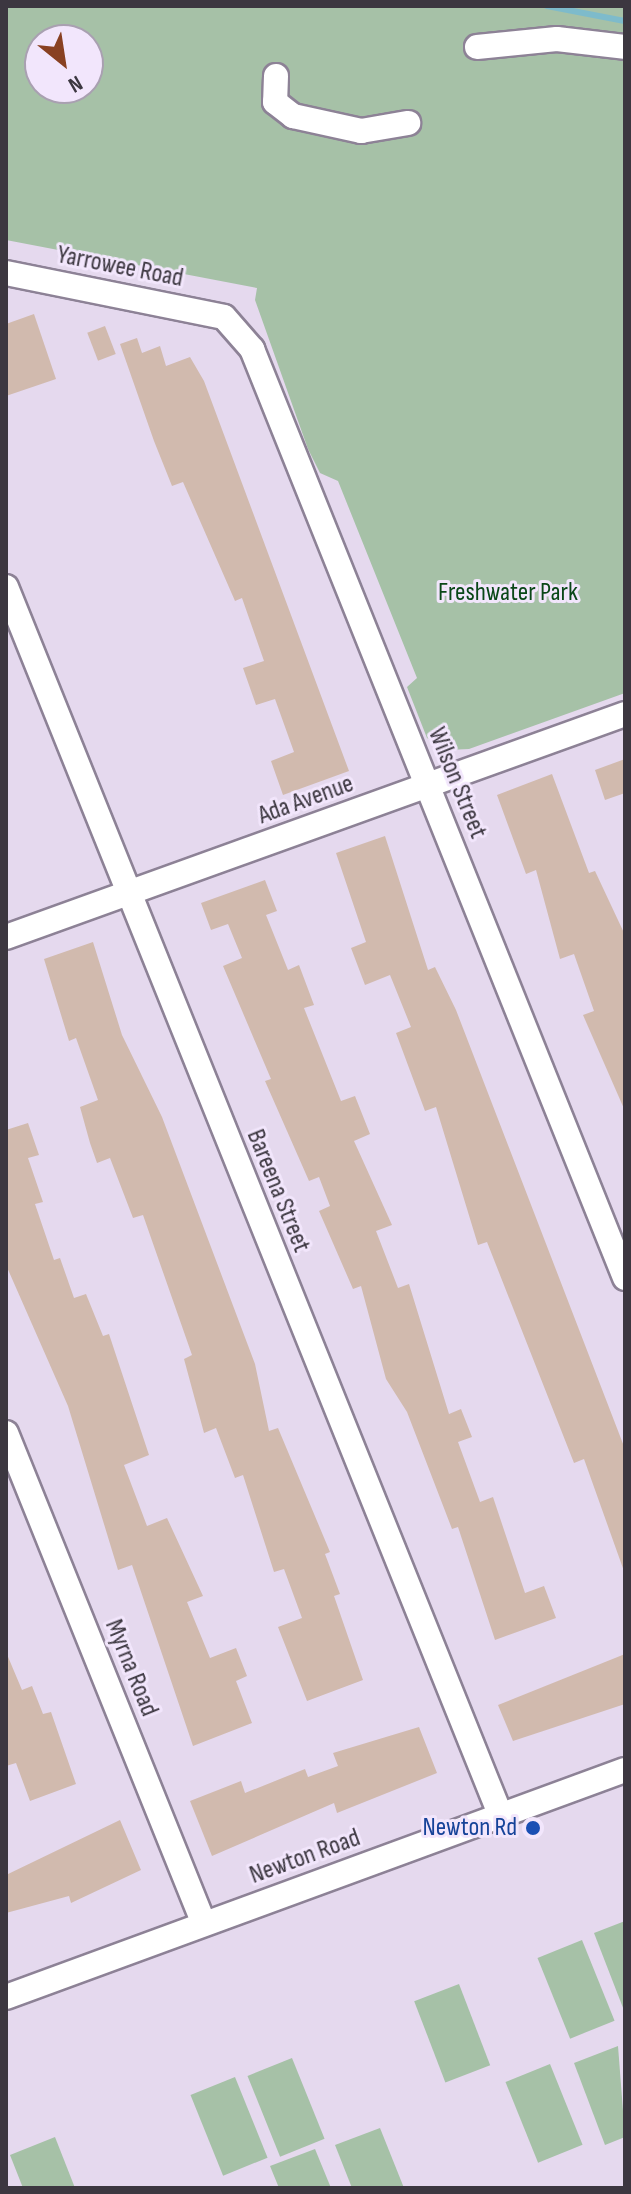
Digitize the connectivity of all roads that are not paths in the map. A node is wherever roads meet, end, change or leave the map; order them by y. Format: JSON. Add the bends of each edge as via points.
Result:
{"nodes":[{"id":1,"x":477,"y":47,"type":"dead end"},
{"id":2,"x":625,"y":47,"type":"edge"},
{"id":3,"x":276,"y":76,"type":"dead end"},
{"id":4,"x":408,"y":123,"type":"dead end"},
{"id":5,"x":6,"y":273,"type":"edge"},
{"id":6,"x":224,"y":317,"type":"joint"},
{"id":7,"x":6,"y":587,"type":"edge"},
{"id":8,"x":625,"y":714,"type":"edge"},
{"id":9,"x":428,"y":784,"type":"junction"},
{"id":10,"x":128,"y":895,"type":"junction"},
{"id":11,"x":6,"y":937,"type":"edge"},
{"id":12,"x":625,"y":1278,"type":"edge"},
{"id":13,"x":6,"y":1433,"type":"edge"},
{"id":14,"x":625,"y":1770,"type":"edge"},
{"id":15,"x":500,"y":1814,"type":"junction"},
{"id":16,"x":204,"y":1924,"type":"junction"},
{"id":17,"x":6,"y":1997,"type":"edge"}],
"edges":[{"from":1,"to":2,"type":"street","via":[[557,39]]},
{"from":3,"to":4,"type":"street","via":[[275,102],[293,116],[361,131]]},
{"from":5,"to":6,"type":"street","name":"Yarrowee Road"},
{"from":6,"to":9,"type":"street","name":"Wilson Street","via":[[263,373]]},
{"from":7,"to":10,"type":"street","name":"Bareena Street"},
{"from":8,"to":9,"type":"street","name":"Ada Avenue"},
{"from":9,"to":10,"type":"street","name":"Ada Avenue"},
{"from":9,"to":12,"type":"street","name":"Wilson Street"},
{"from":10,"to":11,"type":"street","name":"Ada Avenue"},
{"from":10,"to":15,"type":"street","name":"Bareena Street"},
{"from":13,"to":16,"type":"street","name":"Myrna Road"},
{"from":14,"to":15,"type":"street","name":"Newton Road"},
{"from":15,"to":16,"type":"street","name":"Newton Road"},
{"from":16,"to":17,"type":"street","name":"Newton Road"}]}
